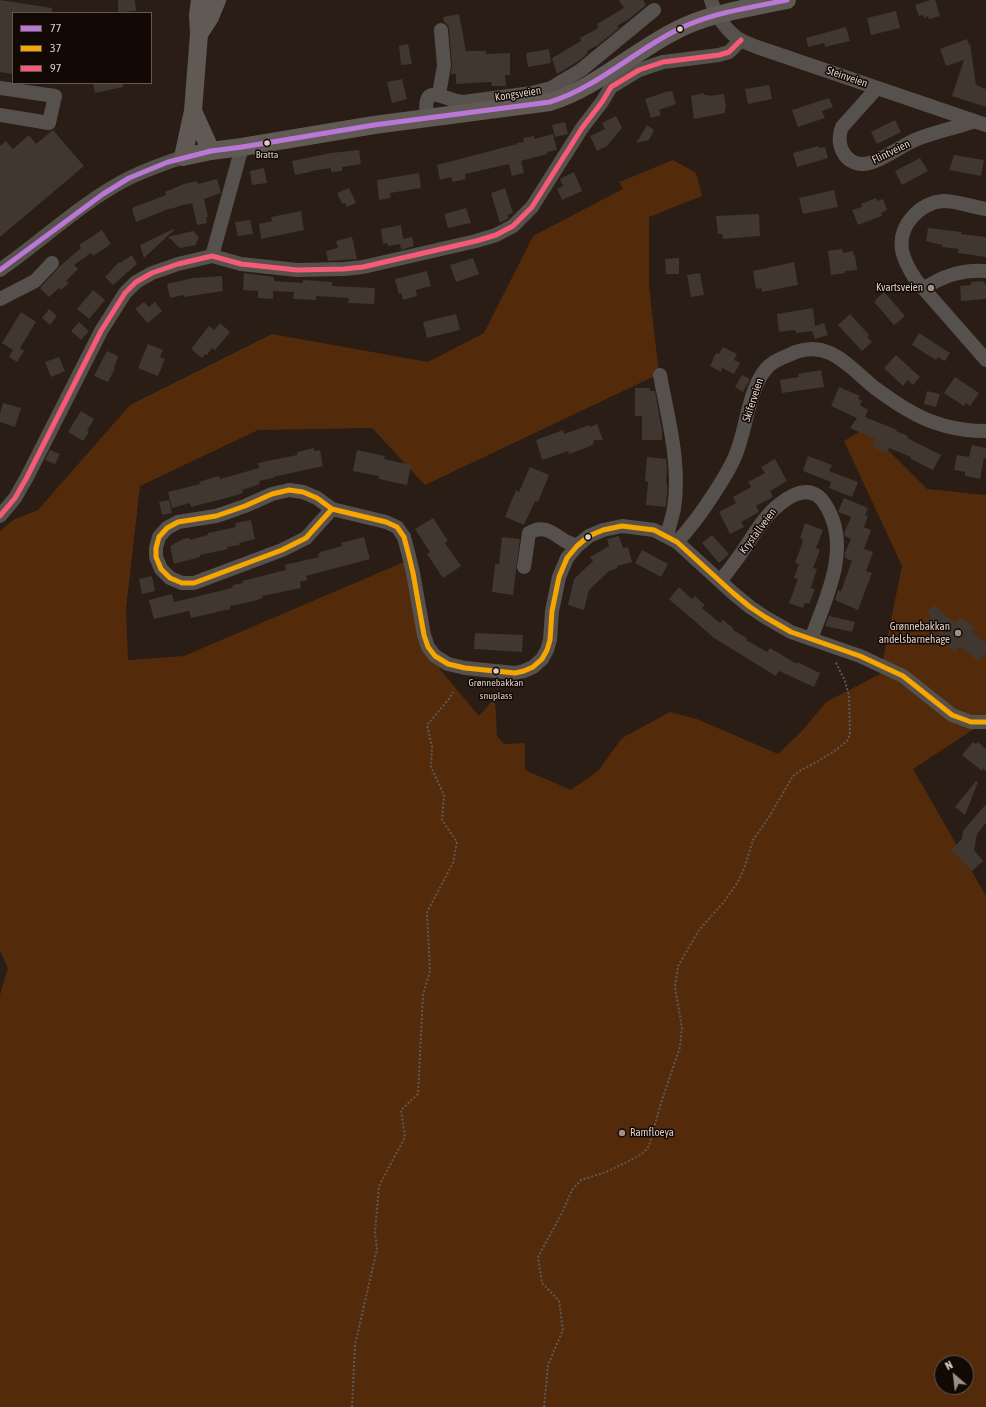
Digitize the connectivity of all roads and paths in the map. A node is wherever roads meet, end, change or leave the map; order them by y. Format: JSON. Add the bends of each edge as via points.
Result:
{"nodes":[{"id":1,"x":200,"y":0,"type":"edge"},
{"id":2,"x":217,"y":0,"type":"edge"},
{"id":3,"x":787,"y":0,"type":"edge"},
{"id":4,"x":715,"y":8,"type":"edge"},
{"id":5,"x":654,"y":10,"type":"dead end"},
{"id":6,"x":441,"y":30,"type":"dead end"},
{"id":7,"x":199,"y":34,"type":"junction"},
{"id":8,"x":741,"y":40,"type":"junction"},
{"id":9,"x":0,"y":88,"type":"edge"},
{"id":10,"x":877,"y":88,"type":"junction"},
{"id":11,"x":439,"y":94,"type":"junction"},
{"id":12,"x":193,"y":111,"type":"junction"},
{"id":13,"x":0,"y":115,"type":"edge"},
{"id":14,"x":426,"y":119,"type":"junction"},
{"id":15,"x":972,"y":122,"type":"junction"},
{"id":16,"x":986,"y":125,"type":"edge"},
{"id":17,"x":242,"y":147,"type":"junction"},
{"id":18,"x":211,"y":151,"type":"junction"},
{"id":19,"x":183,"y":157,"type":"junction"},
{"id":20,"x":986,"y":210,"type":"edge"},
{"id":21,"x":212,"y":256,"type":"junction"},
{"id":22,"x":52,"y":263,"type":"dead end"},
{"id":23,"x":0,"y":270,"type":"edge"},
{"id":24,"x":986,"y":271,"type":"edge"},
{"id":25,"x":924,"y":290,"type":"junction"},
{"id":26,"x":0,"y":299,"type":"edge"},
{"id":27,"x":986,"y":360,"type":"edge"},
{"id":28,"x":660,"y":375,"type":"dead end"},
{"id":29,"x":986,"y":431,"type":"edge"},
{"id":30,"x":332,"y":509,"type":"junction"},
{"id":31,"x":0,"y":516,"type":"edge"},
{"id":32,"x":672,"y":539,"type":"junction"},
{"id":33,"x":577,"y":546,"type":"junction"},
{"id":34,"x":524,"y":567,"type":"dead end"},
{"id":35,"x":721,"y":580,"type":"junction"},
{"id":36,"x":811,"y":639,"type":"junction"},
{"id":37,"x":828,"y":645,"type":"junction"},
{"id":38,"x":453,"y":692,"type":"dead end"},
{"id":39,"x":986,"y":722,"type":"edge"},
{"id":40,"x":352,"y":1407,"type":"edge"},
{"id":41,"x":544,"y":1407,"type":"edge"}],
"edges":[{"from":1,"to":7,"type":"main road"},
{"from":2,"to":7,"type":"main road","via":[[210,18]]},
{"from":3,"to":4,"type":"main road","name":"Kongsveien"},
{"from":4,"to":8,"type":"street","name":"Steinveien","via":[[730,30]]},
{"from":4,"to":14,"type":"main road","name":"Kongsveien","via":[[692,23],[662,37],[575,93],[562,98],[533,105]]},
{"from":5,"to":11,"type":"street","name":"Kongsveien","via":[[581,70],[551,88],[463,102]]},
{"from":6,"to":11,"type":"street","via":[[444,66]]},
{"from":7,"to":12,"type":"main road"},
{"from":8,"to":10,"type":"street","name":"Steinveien"},
{"from":8,"to":21,"type":"street","via":[[728,52],[663,62],[639,70],[611,87],[532,207],[513,226],[496,235],[363,267],[344,269],[276,268],[241,264]]},
{"from":9,"to":13,"type":"street","via":[[55,96],[49,123]]},
{"from":10,"to":15,"type":"street","name":"Steinveien"},
{"from":10,"to":15,"type":"street","name":"Flintveien","via":[[842,127],[839,134],[839,143],[845,156],[858,163],[875,161],[917,139]]},
{"from":11,"to":14,"type":"street","via":[[430,96],[426,101]]},
{"from":12,"to":18,"type":"main road"},
{"from":12,"to":19,"type":"main road"},
{"from":14,"to":17,"type":"main road","name":"Kongsveien"},
{"from":15,"to":16,"type":"street","name":"Steinveien"},
{"from":17,"to":18,"type":"main road","name":"Kongsveien"},
{"from":17,"to":21,"type":"street"},
{"from":18,"to":19,"type":"main road","name":"Kongsveien"},
{"from":19,"to":23,"type":"street","name":"Kongsveien","via":[[129,178],[103,194]]},
{"from":20,"to":25,"type":"street","via":[[943,201],[923,208],[908,221],[903,232],[902,248],[909,270]]},
{"from":21,"to":31,"type":"street","via":[[152,273],[136,282],[125,293],[101,331],[27,477],[15,498]]},
{"from":22,"to":26,"type":"street","via":[[35,281]]},
{"from":24,"to":25,"type":"street","via":[[948,276]]},
{"from":25,"to":27,"type":"street"},
{"from":28,"to":32,"type":"street","via":[[675,458],[676,486]]},
{"from":29,"to":32,"type":"street","name":"Skiferveien","via":[[954,428],[922,418],[875,388],[839,357],[827,352],[794,352],[773,362],[761,375],[755,387],[736,455],[727,472],[694,524]]},
{"from":30,"to":30,"type":"street","via":[[303,492],[289,490],[272,494],[216,516],[178,522],[167,528],[159,537],[156,557],[161,569],[170,578],[182,583],[194,582],[282,550],[306,538]]},
{"from":30,"to":33,"type":"street","via":[[386,522],[396,527],[404,537],[428,647],[435,656],[448,664],[465,668],[515,673],[529,669],[542,659],[550,640],[552,611],[559,577],[567,558]]},
{"from":32,"to":33,"type":"street","via":[[654,530],[622,526],[589,536]]},
{"from":32,"to":35,"type":"street"},
{"from":33,"to":34,"type":"street","via":[[550,531],[533,531],[529,533]]},
{"from":35,"to":36,"type":"street","via":[[750,607],[765,617],[791,632]]},
{"from":35,"to":36,"type":"street","name":"Krystallveien","via":[[762,522],[779,504],[797,493],[810,491],[815,494],[821,498],[832,516],[837,552],[828,594]]},
{"from":36,"to":37,"type":"street"},
{"from":37,"to":39,"type":"street","via":[[860,656],[903,676],[952,715],[971,722]]},
{"from":37,"to":41,"type":"path","via":[[845,681],[849,696],[850,734],[847,741],[793,776],[753,840],[738,882],[699,930],[678,966],[675,987],[682,1028],[680,1047],[649,1146],[642,1154],[629,1161],[581,1180],[572,1190],[538,1257],[542,1284],[559,1302],[563,1330],[548,1365]]},
{"from":38,"to":40,"type":"path","via":[[427,725],[432,747],[431,767],[444,795],[442,820],[457,842],[453,863],[427,912],[430,971],[423,995],[418,1094],[401,1110],[405,1137],[379,1186],[375,1232],[377,1249],[355,1345]]}]}
